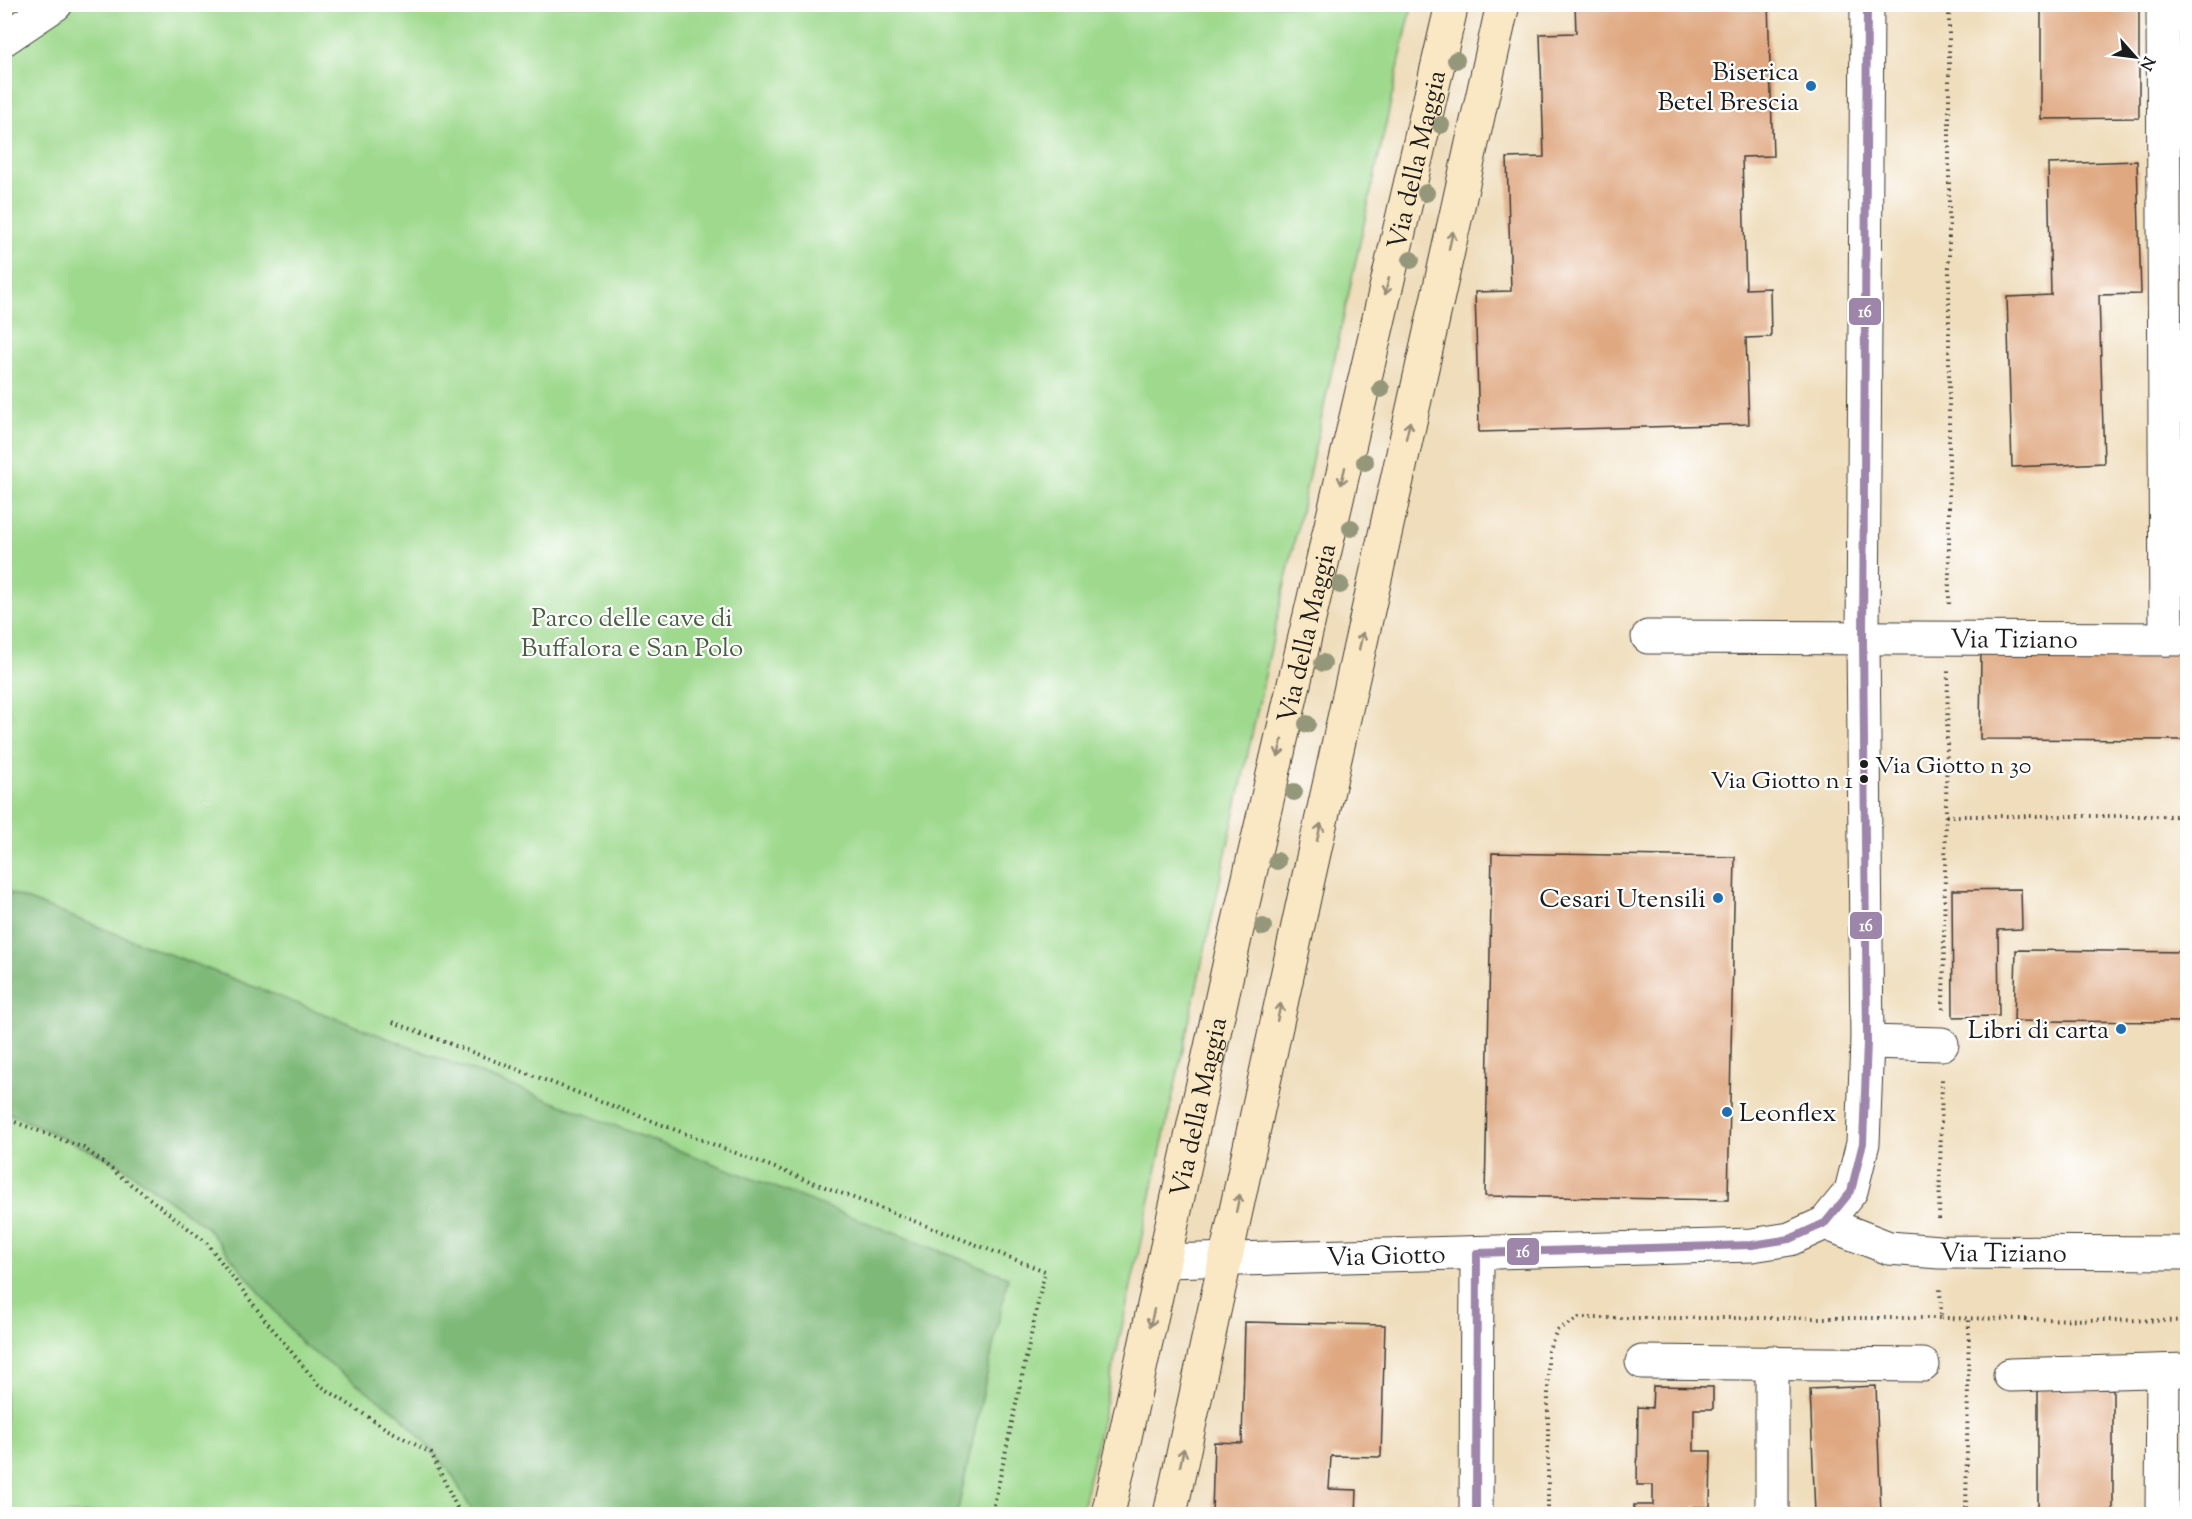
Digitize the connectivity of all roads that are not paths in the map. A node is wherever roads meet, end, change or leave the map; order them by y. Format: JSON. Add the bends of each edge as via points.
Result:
{"nodes":[{"id":1,"x":56,"y":4,"type":"edge"},
{"id":2,"x":1452,"y":4,"type":"edge"},
{"id":3,"x":1503,"y":4,"type":"edge"},
{"id":4,"x":1867,"y":4,"type":"edge"},
{"id":5,"x":2163,"y":4,"type":"edge"},
{"id":6,"x":4,"y":39,"type":"edge"},
{"id":7,"x":1648,"y":637,"type":"dead end"},
{"id":8,"x":1863,"y":639,"type":"junction"},
{"id":9,"x":2177,"y":639,"type":"edge"},
{"id":10,"x":1867,"y":1042,"type":"junction"},
{"id":11,"x":1942,"y":1044,"type":"dead end"},
{"id":12,"x":1824,"y":1223,"type":"junction"},
{"id":13,"x":1477,"y":1253,"type":"junction"},
{"id":14,"x":2187,"y":1253,"type":"edge"},
{"id":15,"x":1226,"y":1260,"type":"junction"},
{"id":16,"x":1164,"y":1261,"type":"junction"},
{"id":17,"x":1642,"y":1362,"type":"dead end"},
{"id":18,"x":1772,"y":1362,"type":"junction"},
{"id":19,"x":1923,"y":1365,"type":"dead end"},
{"id":20,"x":2175,"y":1370,"type":"edge"},
{"id":21,"x":2010,"y":1375,"type":"dead end"},
{"id":22,"x":1108,"y":1515,"type":"edge"},
{"id":23,"x":1170,"y":1515,"type":"edge"},
{"id":24,"x":1476,"y":1515,"type":"edge"},
{"id":25,"x":1772,"y":1515,"type":"edge"},
{"id":26,"x":2162,"y":1515,"type":"edge"}],
"edges":[{"from":1,"to":6,"type":"street"},
{"from":2,"to":16,"type":"street","name":"Via della Maggia","one_way":true},
{"from":15,"to":3,"type":"street","name":"Via della Maggia","one_way":true},
{"from":4,"to":8,"type":"street","name":"Via Giotto"},
{"from":5,"to":9,"type":"street","name":"Via Tiziano"},
{"from":7,"to":8,"type":"street","name":"Via Tiziano"},
{"from":8,"to":9,"type":"street","name":"Via Tiziano"},
{"from":8,"to":10,"type":"street","name":"Via Giotto"},
{"from":10,"to":11,"type":"street"},
{"from":10,"to":12,"type":"street","name":"Via Giotto","via":[[1863,1143],[1851,1191]]},
{"from":12,"to":13,"type":"street","name":"Via Giotto","via":[[1790,1239],[1752,1245]]},
{"from":12,"to":14,"type":"street","name":"Via Tiziano","via":[[1889,1248]]},
{"from":13,"to":15,"type":"street","name":"Via Giotto"},
{"from":13,"to":24,"type":"street"},
{"from":15,"to":16,"type":"street"},
{"from":23,"to":15,"type":"street","name":"Via della Maggia","one_way":true},
{"from":16,"to":22,"type":"street","name":"Via della Maggia","one_way":true},
{"from":17,"to":18,"type":"street"},
{"from":18,"to":19,"type":"street"},
{"from":18,"to":25,"type":"street"},
{"from":20,"to":21,"type":"street"},
{"from":20,"to":26,"type":"street"}]}
